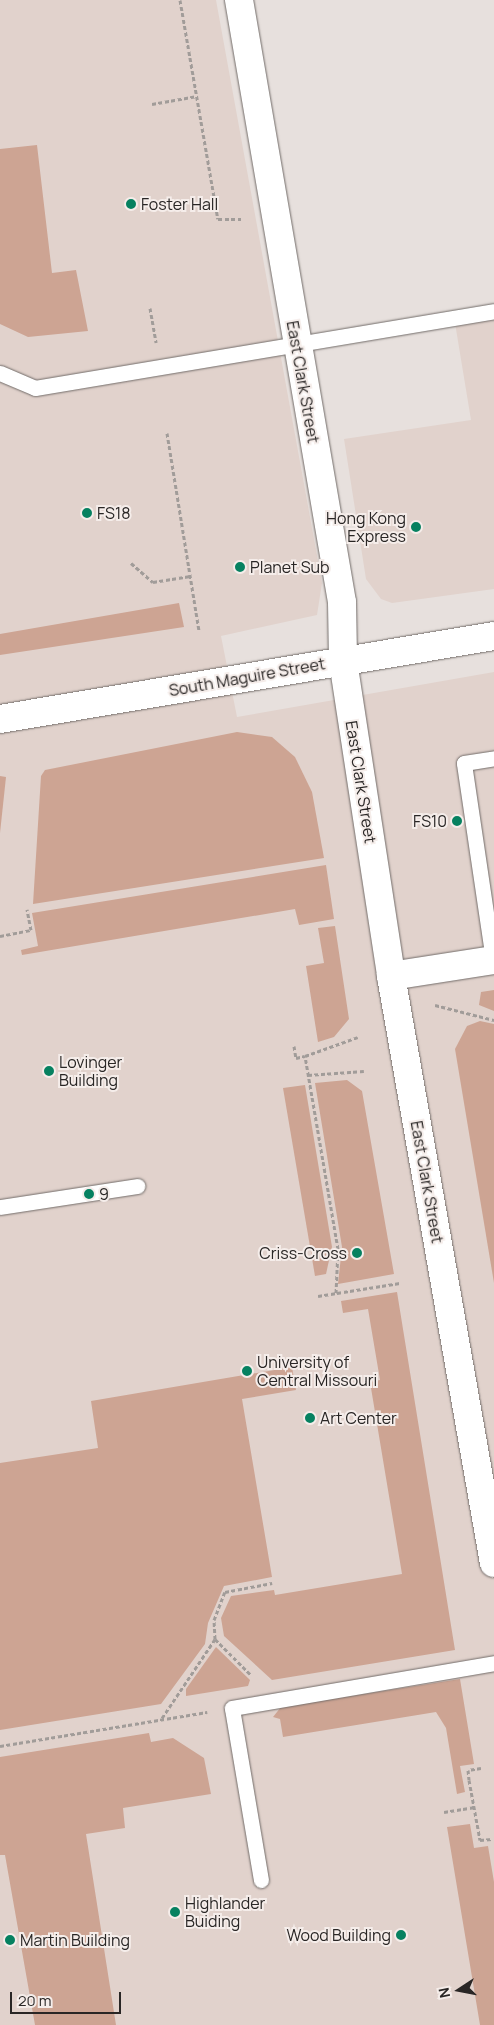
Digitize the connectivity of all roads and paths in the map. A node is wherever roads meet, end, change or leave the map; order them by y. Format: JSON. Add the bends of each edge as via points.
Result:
{"nodes":[{"id":1,"x":180,"y":0,"type":"edge"},
{"id":2,"x":239,"y":0,"type":"edge"},
{"id":3,"x":197,"y":96,"type":"junction"},
{"id":4,"x":152,"y":104,"type":"dead end"},
{"id":5,"x":241,"y":219,"type":"dead end"},
{"id":6,"x":150,"y":308,"type":"dead end"},
{"id":7,"x":494,"y":311,"type":"edge"},
{"id":8,"x":295,"y":342,"type":"junction"},
{"id":9,"x":161,"y":367,"type":"junction"},
{"id":10,"x":0,"y":373,"type":"edge"},
{"id":11,"x":166,"y":433,"type":"dead end"},
{"id":12,"x":131,"y":563,"type":"dead end"},
{"id":13,"x":191,"y":576,"type":"junction"},
{"id":14,"x":199,"y":631,"type":"dead end"},
{"id":15,"x":494,"y":636,"type":"edge"},
{"id":16,"x":343,"y":661,"type":"junction"},
{"id":17,"x":0,"y":719,"type":"edge"},
{"id":18,"x":494,"y":758,"type":"edge"},
{"id":19,"x":27,"y":910,"type":"dead end"},
{"id":20,"x":0,"y":936,"type":"edge"},
{"id":21,"x":494,"y":960,"type":"edge"},
{"id":22,"x":391,"y":976,"type":"junction"},
{"id":23,"x":435,"y":1005,"type":"dead end"},
{"id":24,"x":494,"y":1020,"type":"edge"},
{"id":25,"x":358,"y":1037,"type":"dead end"},
{"id":26,"x":294,"y":1046,"type":"dead end"},
{"id":27,"x":305,"y":1056,"type":"junction"},
{"id":28,"x":364,"y":1071,"type":"dead end"},
{"id":29,"x":308,"y":1075,"type":"junction"},
{"id":30,"x":137,"y":1186,"type":"dead end"},
{"id":31,"x":0,"y":1207,"type":"edge"},
{"id":32,"x":400,"y":1282,"type":"dead end"},
{"id":33,"x":336,"y":1293,"type":"junction"},
{"id":34,"x":318,"y":1296,"type":"dead end"},
{"id":35,"x":494,"y":1563,"type":"edge"},
{"id":36,"x":272,"y":1583,"type":"dead end"},
{"id":37,"x":215,"y":1639,"type":"junction"},
{"id":38,"x":494,"y":1662,"type":"edge"},
{"id":39,"x":276,"y":1700,"type":"junction"},
{"id":40,"x":232,"y":1708,"type":"junction"},
{"id":41,"x":161,"y":1719,"type":"junction"},
{"id":42,"x":0,"y":1746,"type":"edge"},
{"id":43,"x":481,"y":1768,"type":"dead end"},
{"id":44,"x":474,"y":1807,"type":"junction"},
{"id":45,"x":444,"y":1812,"type":"dead end"},
{"id":46,"x":492,"y":1839,"type":"dead end"},
{"id":47,"x":261,"y":1880,"type":"dead end"}],
"edges":[{"from":1,"to":3,"type":"path"},
{"from":2,"to":8,"type":"street","name":"East Clark Street"},
{"from":3,"to":4,"type":"path"},
{"from":3,"to":5,"type":"path","via":[[218,219]]},
{"from":6,"to":9,"type":"path"},
{"from":7,"to":8,"type":"lane"},
{"from":8,"to":9,"type":"lane"},
{"from":8,"to":16,"type":"street","name":"East Clark Street","via":[[342,602]]},
{"from":9,"to":10,"type":"lane","via":[[36,388]]},
{"from":11,"to":13,"type":"path"},
{"from":12,"to":13,"type":"path","via":[[153,582]]},
{"from":13,"to":14,"type":"path"},
{"from":15,"to":16,"type":"street","name":"South Maguire Street"},
{"from":16,"to":17,"type":"street","name":"South Maguire Street"},
{"from":16,"to":22,"type":"street","name":"East Clark Street"},
{"from":18,"to":21,"type":"lane","via":[[464,763]]},
{"from":19,"to":20,"type":"path","via":[[31,930]]},
{"from":21,"to":22,"type":"street"},
{"from":22,"to":35,"type":"street","name":"East Clark Street"},
{"from":23,"to":24,"type":"path"},
{"from":25,"to":27,"type":"path"},
{"from":26,"to":27,"type":"path","via":[[296,1058]]},
{"from":27,"to":29,"type":"path"},
{"from":28,"to":29,"type":"path"},
{"from":29,"to":33,"type":"path","via":[[338,1249]]},
{"from":30,"to":31,"type":"lane"},
{"from":32,"to":33,"type":"path"},
{"from":33,"to":34,"type":"path"},
{"from":36,"to":37,"type":"path","via":[[225,1592],[214,1620]]},
{"from":37,"to":39,"type":"path"},
{"from":37,"to":41,"type":"path"},
{"from":38,"to":39,"type":"lane"},
{"from":39,"to":40,"type":"lane"},
{"from":40,"to":41,"type":"path"},
{"from":40,"to":47,"type":"lane"},
{"from":41,"to":42,"type":"path"},
{"from":43,"to":44,"type":"path","via":[[468,1770]]},
{"from":44,"to":45,"type":"path"},
{"from":44,"to":46,"type":"path","via":[[480,1840]]}]}
